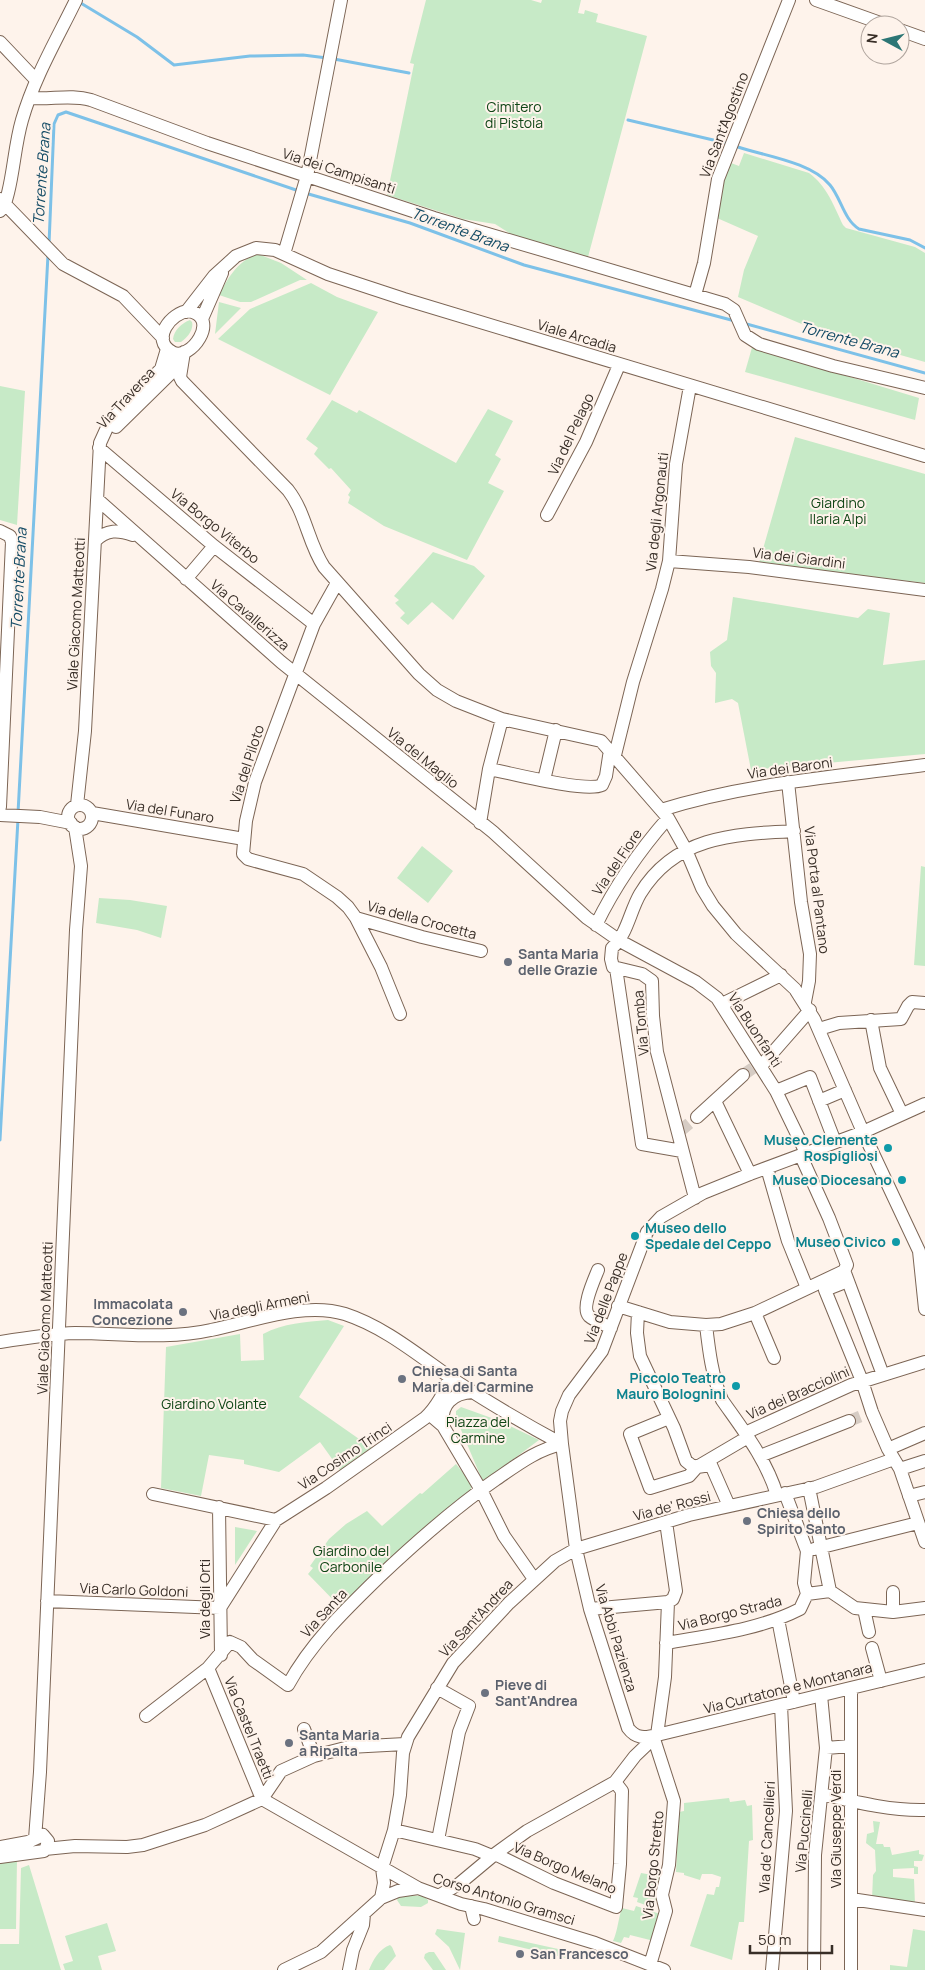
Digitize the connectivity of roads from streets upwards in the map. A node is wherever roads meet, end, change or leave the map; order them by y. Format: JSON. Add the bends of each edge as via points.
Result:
{"nodes":[{"id":1,"x":341,"y":0,"type":"edge"},
{"id":2,"x":789,"y":0,"type":"edge"},
{"id":3,"x":816,"y":0,"type":"edge"},
{"id":4,"x":74,"y":4,"type":"edge"},
{"id":5,"x":860,"y":16,"type":"edge"},
{"id":6,"x":910,"y":34,"type":"edge"},
{"id":7,"x":925,"y":39,"type":"edge"},
{"id":8,"x":0,"y":42,"type":"edge"},
{"id":9,"x":36,"y":80,"type":"junction"},
{"id":10,"x":30,"y":98,"type":"junction"},
{"id":11,"x":306,"y":180,"type":"junction"},
{"id":12,"x":2,"y":205,"type":"edge"},
{"id":13,"x":285,"y":249,"type":"junction"},
{"id":14,"x":227,"y":264,"type":"junction"},
{"id":15,"x":694,"y":295,"type":"junction"},
{"id":16,"x":135,"y":308,"type":"junction"},
{"id":17,"x":186,"y":312,"type":"junction"},
{"id":18,"x":202,"y":319,"type":"junction"},
{"id":19,"x":166,"y":325,"type":"junction"},
{"id":20,"x":165,"y":343,"type":"junction"},
{"id":21,"x":182,"y":353,"type":"junction"},
{"id":22,"x":619,"y":364,"type":"junction"},
{"id":23,"x":690,"y":386,"type":"junction"},
{"id":24,"x":925,"y":388,"type":"edge"},
{"id":25,"x":100,"y":450,"type":"junction"},
{"id":26,"x":925,"y":456,"type":"edge"},
{"id":27,"x":97,"y":499,"type":"junction"},
{"id":28,"x":547,"y":515,"type":"dead end"},
{"id":29,"x":0,"y":531,"type":"edge"},
{"id":30,"x":138,"y":537,"type":"junction"},
{"id":31,"x":95,"y":541,"type":"junction"},
{"id":32,"x":214,"y":546,"type":"junction"},
{"id":33,"x":669,"y":561,"type":"junction"},
{"id":34,"x":186,"y":579,"type":"junction"},
{"id":35,"x":337,"y":583,"type":"junction"},
{"id":36,"x":925,"y":590,"type":"edge"},
{"id":37,"x":4,"y":610,"type":"edge"},
{"id":38,"x":314,"y":624,"type":"junction"},
{"id":39,"x":294,"y":673,"type":"junction"},
{"id":40,"x":3,"y":691,"type":"edge"},
{"id":41,"x":502,"y":719,"type":"junction"},
{"id":42,"x":556,"y":730,"type":"junction"},
{"id":43,"x":612,"y":752,"type":"junction"},
{"id":44,"x":925,"y":765,"type":"edge"},
{"id":45,"x":490,"y":769,"type":"junction"},
{"id":46,"x":544,"y":780,"type":"junction"},
{"id":47,"x":788,"y":782,"type":"junction"},
{"id":48,"x":3,"y":813,"type":"edge"},
{"id":49,"x":664,"y":814,"type":"junction"},
{"id":50,"x":80,"y":816,"type":"junction"},
{"id":51,"x":480,"y":823,"type":"junction"},
{"id":52,"x":794,"y":831,"type":"junction"},
{"id":53,"x":244,"y":839,"type":"junction"},
{"id":54,"x":686,"y":850,"type":"junction"},
{"id":55,"x":356,"y":918,"type":"junction"},
{"id":56,"x":596,"y":925,"type":"junction"},
{"id":57,"x":620,"y":941,"type":"junction"},
{"id":58,"x":481,"y":951,"type":"dead end"},
{"id":59,"x":616,"y":968,"type":"junction"},
{"id":60,"x":778,"y":973,"type":"junction"},
{"id":61,"x":925,"y":1003,"type":"edge"},
{"id":62,"x":722,"y":1004,"type":"junction"},
{"id":63,"x":807,"y":1006,"type":"junction"},
{"id":64,"x":400,"y":1014,"type":"dead end"},
{"id":65,"x":871,"y":1020,"type":"junction"},
{"id":66,"x":819,"y":1030,"type":"junction"},
{"id":67,"x":759,"y":1065,"type":"junction"},
{"id":68,"x":743,"y":1075,"type":"tunnel mouth"},
{"id":69,"x":845,"y":1090,"type":"junction"},
{"id":70,"x":776,"y":1091,"type":"junction"},
{"id":71,"x":715,"y":1101,"type":"junction"},
{"id":72,"x":819,"y":1101,"type":"junction"},
{"id":73,"x":925,"y":1104,"type":"edge"},
{"id":74,"x":902,"y":1114,"type":"junction"},
{"id":75,"x":697,"y":1117,"type":"tunnel mouth"},
{"id":76,"x":864,"y":1132,"type":"junction"},
{"id":77,"x":835,"y":1142,"type":"junction"},
{"id":78,"x":682,"y":1151,"type":"junction"},
{"id":79,"x":803,"y":1155,"type":"junction"},
{"id":80,"x":767,"y":1168,"type":"junction"},
{"id":81,"x":750,"y":1174,"type":"junction"},
{"id":82,"x":695,"y":1198,"type":"junction"},
{"id":83,"x":598,"y":1270,"type":"dead end"},
{"id":84,"x":846,"y":1276,"type":"junction"},
{"id":85,"x":806,"y":1288,"type":"junction"},
{"id":86,"x":618,"y":1306,"type":"junction"},
{"id":87,"x":925,"y":1309,"type":"edge"},
{"id":88,"x":638,"y":1312,"type":"junction"},
{"id":89,"x":755,"y":1313,"type":"junction"},
{"id":90,"x":706,"y":1326,"type":"junction"},
{"id":91,"x":611,"y":1328,"type":"junction"},
{"id":92,"x":59,"y":1335,"type":"junction"},
{"id":93,"x":0,"y":1342,"type":"edge"},
{"id":94,"x":774,"y":1358,"type":"dead end"},
{"id":95,"x":925,"y":1362,"type":"edge"},
{"id":96,"x":883,"y":1375,"type":"junction"},
{"id":97,"x":449,"y":1376,"type":"junction"},
{"id":98,"x":862,"y":1382,"type":"junction"},
{"id":99,"x":473,"y":1392,"type":"junction"},
{"id":100,"x":429,"y":1414,"type":"junction"},
{"id":101,"x":849,"y":1421,"type":"tunnel mouth"},
{"id":102,"x":672,"y":1423,"type":"junction"},
{"id":103,"x":442,"y":1426,"type":"junction"},
{"id":104,"x":925,"y":1433,"type":"edge"},
{"id":105,"x":747,"y":1435,"type":"junction"},
{"id":106,"x":562,"y":1444,"type":"junction"},
{"id":107,"x":760,"y":1456,"type":"junction"},
{"id":108,"x":894,"y":1459,"type":"junction"},
{"id":109,"x":925,"y":1461,"type":"edge"},
{"id":110,"x":701,"y":1467,"type":"junction"},
{"id":111,"x":809,"y":1488,"type":"junction"},
{"id":112,"x":481,"y":1490,"type":"junction"},
{"id":113,"x":925,"y":1492,"type":"edge"},
{"id":114,"x":153,"y":1494,"type":"dead end"},
{"id":115,"x":781,"y":1494,"type":"junction"},
{"id":116,"x":909,"y":1496,"type":"junction"},
{"id":117,"x":219,"y":1506,"type":"junction"},
{"id":118,"x":729,"y":1506,"type":"junction"},
{"id":119,"x":276,"y":1520,"type":"junction"},
{"id":120,"x":666,"y":1522,"type":"junction"},
{"id":121,"x":918,"y":1523,"type":"junction"},
{"id":122,"x":924,"y":1537,"type":"edge"},
{"id":123,"x":821,"y":1547,"type":"junction"},
{"id":124,"x":576,"y":1549,"type":"junction"},
{"id":125,"x":807,"y":1551,"type":"junction"},
{"id":126,"x":534,"y":1579,"type":"junction"},
{"id":127,"x":830,"y":1591,"type":"junction"},
{"id":128,"x":893,"y":1592,"type":"dead end"},
{"id":129,"x":807,"y":1594,"type":"junction"},
{"id":130,"x":47,"y":1601,"type":"junction"},
{"id":131,"x":668,"y":1602,"type":"junction"},
{"id":132,"x":220,"y":1608,"type":"junction"},
{"id":133,"x":925,"y":1608,"type":"edge"},
{"id":134,"x":590,"y":1609,"type":"junction"},
{"id":135,"x":864,"y":1610,"type":"junction"},
{"id":136,"x":893,"y":1612,"type":"junction"},
{"id":137,"x":778,"y":1619,"type":"junction"},
{"id":138,"x":869,"y":1632,"type":"dead end"},
{"id":139,"x":666,"y":1643,"type":"junction"},
{"id":140,"x":872,"y":1648,"type":"dead end"},
{"id":141,"x":221,"y":1655,"type":"junction"},
{"id":142,"x":208,"y":1668,"type":"junction"},
{"id":143,"x":925,"y":1670,"type":"edge"},
{"id":144,"x":880,"y":1681,"type":"junction"},
{"id":145,"x":438,"y":1688,"type":"junction"},
{"id":146,"x":851,"y":1688,"type":"junction"},
{"id":147,"x":821,"y":1696,"type":"junction"},
{"id":148,"x":794,"y":1702,"type":"junction"},
{"id":149,"x":781,"y":1705,"type":"junction"},
{"id":150,"x":146,"y":1716,"type":"dead end"},
{"id":151,"x":304,"y":1729,"type":"dead end"},
{"id":152,"x":632,"y":1734,"type":"joint"},
{"id":153,"x":656,"y":1737,"type":"junction"},
{"id":154,"x":405,"y":1744,"type":"junction"},
{"id":155,"x":851,"y":1746,"type":"junction"},
{"id":156,"x":826,"y":1748,"type":"junction"},
{"id":157,"x":314,"y":1756,"type":"junction"},
{"id":158,"x":615,"y":1782,"type":"junction"},
{"id":159,"x":822,"y":1794,"type":"junction"},
{"id":160,"x":262,"y":1799,"type":"junction"},
{"id":161,"x":851,"y":1801,"type":"junction"},
{"id":162,"x":925,"y":1810,"type":"edge"},
{"id":163,"x":394,"y":1830,"type":"junction"},
{"id":164,"x":438,"y":1840,"type":"junction"},
{"id":165,"x":42,"y":1842,"type":"junction"},
{"id":166,"x":0,"y":1847,"type":"edge"},
{"id":167,"x":493,"y":1855,"type":"junction"},
{"id":168,"x":0,"y":1858,"type":"edge"},
{"id":169,"x":382,"y":1868,"type":"junction"},
{"id":170,"x":418,"y":1888,"type":"junction"},
{"id":171,"x":440,"y":1895,"type":"junction"},
{"id":172,"x":381,"y":1898,"type":"junction"},
{"id":173,"x":851,"y":1899,"type":"junction"},
{"id":174,"x":471,"y":1906,"type":"junction"},
{"id":175,"x":925,"y":1910,"type":"edge"},
{"id":176,"x":364,"y":1914,"type":"junction"},
{"id":177,"x":474,"y":1919,"type":"dead end"},
{"id":178,"x":632,"y":1964,"type":"edge"},
{"id":179,"x":650,"y":1965,"type":"junction"},
{"id":180,"x":775,"y":1969,"type":"edge"},
{"id":181,"x":284,"y":1970,"type":"edge"},
{"id":182,"x":349,"y":1970,"type":"edge"},
{"id":183,"x":664,"y":1970,"type":"edge"},
{"id":184,"x":814,"y":1970,"type":"edge"},
{"id":185,"x":851,"y":1970,"type":"edge"}],
"edges":[{"from":1,"to":11,"type":"street"},
{"from":2,"to":15,"type":"street","name":"Via Sant'Agostino","via":[[718,179],[704,263]]},
{"from":3,"to":5,"type":"street"},
{"from":4,"to":9,"type":"street"},
{"from":6,"to":7,"type":"street"},
{"from":8,"to":9,"type":"street"},
{"from":9,"to":10,"type":"street"},
{"from":10,"to":11,"type":"street","name":"Via dei Campisanti","via":[[74,96],[91,100]]},
{"from":10,"to":12,"type":"street","via":[[21,121],[10,184]]},
{"from":11,"to":13,"type":"street"},
{"from":11,"to":15,"type":"street","name":"Via dei Campisanti"},
{"from":12,"to":16,"type":"street","via":[[64,264],[117,292]]},
{"from":13,"to":14,"type":"street","name":"Viale Arcadia","via":[[256,248],[242,252]]},
{"from":13,"to":22,"type":"street","name":"Viale Arcadia","via":[[348,281]]},
{"from":14,"to":17,"type":"street","name":"Viale Arcadia","via":[[209,281]]},
{"from":14,"to":18,"type":"street","name":"Viale Arcadia"},
{"from":15,"to":24,"type":"street","name":"Via dei Campisanti","via":[[734,310],[742,330],[751,340],[782,352]]},
{"from":16,"to":19,"type":"street"},
{"from":16,"to":20,"type":"street"},
{"from":17,"to":18,"type":"street","via":[[194,312]]},
{"from":17,"to":19,"type":"street"},
{"from":18,"to":21,"type":"street","via":[[204,328],[201,336]]},
{"from":19,"to":20,"type":"street"},
{"from":20,"to":21,"type":"street","via":[[173,353]]},
{"from":20,"to":25,"type":"street","name":"Via Traversa","via":[[161,369],[110,422],[104,430]]},
{"from":21,"to":25,"type":"street","name":"Via Traversa","via":[[170,374],[112,431]]},
{"from":21,"to":35,"type":"street","via":[[180,377],[292,495],[303,514],[318,557]]},
{"from":22,"to":23,"type":"street","name":"Viale Arcadia"},
{"from":22,"to":28,"type":"street","name":"Via del Pelago","via":[[586,442]]},
{"from":23,"to":26,"type":"street","name":"Viale Arcadia"},
{"from":23,"to":33,"type":"street","name":"Via degli Argonauti","via":[[676,464]]},
{"from":25,"to":27,"type":"street","name":"Via Traversa"},
{"from":25,"to":32,"type":"street","name":"Via Borgo Viterbo"},
{"from":27,"to":30,"type":"street","name":"Via Cavallerizza"},
{"from":27,"to":31,"type":"street","name":"Viale Giacomo Matteotti"},
{"from":29,"to":37,"type":"street","via":[[10,536],[12,542]]},
{"from":30,"to":31,"type":"street","name":"Via Cavallerizza","via":[[113,531]]},
{"from":30,"to":34,"type":"street","name":"Via Cavallerizza"},
{"from":31,"to":50,"type":"street","name":"Viale Giacomo Matteotti"},
{"from":32,"to":34,"type":"street"},
{"from":32,"to":38,"type":"street","name":"Via Borgo Viterbo"},
{"from":33,"to":36,"type":"street","name":"Via dei Giardini","via":[[749,567]]},
{"from":33,"to":43,"type":"street","name":"Via degli Argonauti"},
{"from":34,"to":39,"type":"street","name":"Via Cavallerizza"},
{"from":35,"to":38,"type":"street","name":"Via del Piloto"},
{"from":35,"to":41,"type":"street","via":[[437,690],[456,702]]},
{"from":37,"to":40,"type":"street"},
{"from":38,"to":39,"type":"street","name":"Via del Piloto"},
{"from":39,"to":51,"type":"street","name":"Via del Maglio"},
{"from":39,"to":53,"type":"street","name":"Via del Piloto","via":[[253,788]]},
{"from":40,"to":48,"type":"street"},
{"from":41,"to":42,"type":"street"},
{"from":41,"to":45,"type":"street"},
{"from":42,"to":43,"type":"street","via":[[601,740]]},
{"from":42,"to":46,"type":"street"},
{"from":43,"to":46,"type":"street","name":"Via degli Argonauti","via":[[606,776],[597,788]]},
{"from":43,"to":49,"type":"street"},
{"from":44,"to":47,"type":"street","name":"Via dei Baroni"},
{"from":45,"to":46,"type":"street"},
{"from":45,"to":51,"type":"street"},
{"from":47,"to":49,"type":"street","name":"Via dei Baroni","via":[[725,793]]},
{"from":47,"to":52,"type":"street","name":"Via Porta al Pantano"},
{"from":48,"to":50,"type":"street","name":"Via del Funaro","via":[[34,817]]},
{"from":49,"to":54,"type":"street"},
{"from":49,"to":56,"type":"street","name":"Via del Fiore"},
{"from":50,"to":53,"type":"street","name":"Via del Funaro"},
{"from":50,"to":92,"type":"street","name":"Viale Giacomo Matteotti","via":[[81,866]]},
{"from":51,"to":56,"type":"street","name":"Via del Maglio"},
{"from":52,"to":54,"type":"street","via":[[742,835]]},
{"from":52,"to":63,"type":"street","name":"Via Porta al Pantano","via":[[810,954]]},
{"from":53,"to":55,"type":"street","via":[[245,857],[303,874],[337,897]]},
{"from":54,"to":57,"type":"street","via":[[658,872],[641,893]]},
{"from":54,"to":60,"type":"street","via":[[702,888],[718,914]]},
{"from":55,"to":58,"type":"street","name":"Via della Crocetta"},
{"from":55,"to":64,"type":"street"},
{"from":56,"to":57,"type":"street","name":"Via Buonfanti"},
{"from":57,"to":59,"type":"street","via":[[612,948],[610,959]]},
{"from":57,"to":62,"type":"street","name":"Via Buonfanti","via":[[696,982]]},
{"from":59,"to":78,"type":"street","name":"Via Tomba","via":[[642,974],[652,980],[657,1052]]},
{"from":59,"to":78,"type":"street","via":[[642,1144]]},
{"from":60,"to":62,"type":"street"},
{"from":60,"to":63,"type":"street"},
{"from":61,"to":65,"type":"street","via":[[912,1002],[901,1019]]},
{"from":62,"to":67,"type":"street","name":"Via Buonfanti"},
{"from":63,"to":66,"type":"street"},
{"from":63,"to":67,"type":"street"},
{"from":65,"to":66,"type":"street"},
{"from":65,"to":74,"type":"street","via":[[880,1068]]},
{"from":66,"to":69,"type":"street"},
{"from":67,"to":70,"type":"street","name":"Via Buonfanti"},
{"from":68,"to":71,"type":"street"},
{"from":69,"to":72,"type":"street"},
{"from":69,"to":76,"type":"street"},
{"from":70,"to":72,"type":"street","via":[[810,1077]]},
{"from":70,"to":79,"type":"street","name":"Via Buonfanti"},
{"from":71,"to":75,"type":"street"},
{"from":71,"to":81,"type":"street"},
{"from":72,"to":77,"type":"street"},
{"from":73,"to":74,"type":"street"},
{"from":74,"to":76,"type":"street"},
{"from":76,"to":77,"type":"street"},
{"from":76,"to":87,"type":"street","via":[[918,1251]]},
{"from":77,"to":79,"type":"street"},
{"from":78,"to":82,"type":"street"},
{"from":79,"to":80,"type":"street"},
{"from":79,"to":84,"type":"street","name":"Via Buonfanti","via":[[847,1265]]},
{"from":80,"to":81,"type":"street"},
{"from":80,"to":85,"type":"street","via":[[788,1241]]},
{"from":81,"to":82,"type":"street"},
{"from":82,"to":86,"type":"street","name":"Via delle Pappe","via":[[661,1217],[647,1232]]},
{"from":83,"to":91,"type":"street","via":[[586,1311],[590,1317]]},
{"from":84,"to":85,"type":"street"},
{"from":84,"to":96,"type":"street","name":"Via Buonfanti"},
{"from":84,"to":98,"type":"street","via":[[825,1290]]},
{"from":85,"to":89,"type":"street"},
{"from":86,"to":88,"type":"street"},
{"from":86,"to":91,"type":"street","name":"Via delle Pappe"},
{"from":88,"to":90,"type":"street","via":[[670,1322]]},
{"from":88,"to":102,"type":"street","via":[[636,1333],[640,1356]]},
{"from":89,"to":90,"type":"street"},
{"from":89,"to":94,"type":"street"},
{"from":90,"to":105,"type":"street","via":[[722,1400]]},
{"from":91,"to":106,"type":"street","name":"Via delle Pappe","via":[[596,1360],[564,1405],[560,1421]]},
{"from":92,"to":93,"type":"street","name":"Via degli Armeni"},
{"from":92,"to":97,"type":"street","name":"Via degli Armeni","via":[[192,1334],[270,1316],[325,1310],[346,1314],[374,1326]]},
{"from":92,"to":130,"type":"street","name":"Viale Giacomo Matteotti"},
{"from":95,"to":96,"type":"street","name":"Via dei Bracciolini"},
{"from":96,"to":98,"type":"street","name":"Via dei Bracciolini"},
{"from":97,"to":99,"type":"street"},
{"from":97,"to":100,"type":"street"},
{"from":98,"to":105,"type":"street","name":"Via dei Bracciolini"},
{"from":98,"to":108,"type":"street","via":[[870,1412]]},
{"from":99,"to":103,"type":"street","via":[[454,1397],[443,1410]]},
{"from":99,"to":106,"type":"street"},
{"from":100,"to":103,"type":"street"},
{"from":100,"to":119,"type":"street","name":"Via Cosimo Trinci"},
{"from":101,"to":107,"type":"street"},
{"from":102,"to":110,"type":"street","via":[[686,1461]]},
{"from":102,"to":110,"type":"street","name":"Via dei Bracciolini","via":[[630,1434],[650,1488]]},
{"from":103,"to":112,"type":"street"},
{"from":104,"to":108,"type":"street"},
{"from":105,"to":107,"type":"street"},
{"from":105,"to":110,"type":"street","name":"Via dei Bracciolini"},
{"from":106,"to":112,"type":"street","via":[[535,1453]]},
{"from":106,"to":124,"type":"street","name":"Via delle Pappe"},
{"from":107,"to":115,"type":"street"},
{"from":108,"to":109,"type":"street"},
{"from":108,"to":111,"type":"street","name":"Via de' Rossi"},
{"from":108,"to":116,"type":"street"},
{"from":110,"to":118,"type":"street"},
{"from":111,"to":115,"type":"street","name":"Via de' Rossi"},
{"from":111,"to":123,"type":"street"},
{"from":112,"to":126,"type":"street","via":[[504,1536]]},
{"from":112,"to":141,"type":"street","name":"Via Santa","via":[[420,1538],[352,1604],[312,1646],[288,1685],[253,1660],[242,1647],[230,1642]]},
{"from":113,"to":116,"type":"street"},
{"from":114,"to":117,"type":"street"},
{"from":115,"to":118,"type":"street","name":"Via de' Rossi"},
{"from":115,"to":125,"type":"street"},
{"from":116,"to":121,"type":"street"},
{"from":117,"to":119,"type":"street"},
{"from":117,"to":132,"type":"street","name":"Via degli Orti"},
{"from":118,"to":120,"type":"street","name":"Via de' Rossi"},
{"from":119,"to":132,"type":"street","name":"Via Cosimo Trinci"},
{"from":120,"to":124,"type":"street","name":"Via de' Rossi"},
{"from":120,"to":131,"type":"street","via":[[676,1591],[675,1597]]},
{"from":121,"to":122,"type":"street"},
{"from":121,"to":123,"type":"street"},
{"from":123,"to":125,"type":"street"},
{"from":123,"to":127,"type":"street"},
{"from":124,"to":126,"type":"street","name":"Via Sant'Andrea"},
{"from":124,"to":134,"type":"street","name":"Via Abbi Pazienza"},
{"from":125,"to":129,"type":"street","via":[[804,1583]]},
{"from":126,"to":145,"type":"street","name":"Via Sant'Andrea","via":[[453,1663]]},
{"from":127,"to":129,"type":"street"},
{"from":127,"to":135,"type":"street","via":[[850,1606]]},
{"from":128,"to":136,"type":"street"},
{"from":129,"to":137,"type":"street","name":"Via Borgo Strada","via":[[800,1609]]},
{"from":130,"to":132,"type":"street","name":"Via Carlo Goldoni"},
{"from":130,"to":165,"type":"street","name":"Viale Giacomo Matteotti","via":[[40,1772]]},
{"from":131,"to":134,"type":"street"},
{"from":131,"to":139,"type":"street"},
{"from":132,"to":141,"type":"street","name":"Via degli Orti"},
{"from":133,"to":136,"type":"street"},
{"from":134,"to":152,"type":"street","name":"Via Abbi Pazienza"},
{"from":135,"to":136,"type":"street"},
{"from":135,"to":138,"type":"street"},
{"from":137,"to":139,"type":"street","name":"Via Borgo Strada"},
{"from":137,"to":148,"type":"street"},
{"from":139,"to":153,"type":"street","via":[[665,1677]]},
{"from":140,"to":144,"type":"street"},
{"from":141,"to":142,"type":"street","name":"Via degli Orti"},
{"from":142,"to":150,"type":"street","name":"Via degli Orti"},
{"from":142,"to":160,"type":"street","name":"Via Castel Traetti"},
{"from":143,"to":144,"type":"street","name":"Via Curtatone e Montanara"},
{"from":144,"to":146,"type":"street","name":"Via Curtatone e Montanara"},
{"from":145,"to":154,"type":"street","name":"Via Sant'Andrea"},
{"from":145,"to":164,"type":"street","via":[[469,1706],[459,1732]]},
{"from":146,"to":147,"type":"street","name":"Via Curtatone e Montanara"},
{"from":146,"to":155,"type":"street","name":"Via Giuseppe Verdi"},
{"from":147,"to":148,"type":"street","name":"Via Curtatone e Montanara"},
{"from":147,"to":156,"type":"street","name":"Via Puccinelli"},
{"from":148,"to":149,"type":"street","name":"Via Curtatone e Montanara"},
{"from":149,"to":153,"type":"street","name":"Via Curtatone e Montanara"},
{"from":149,"to":180,"type":"street","name":"Via de' Cancellieri","via":[[786,1812]]},
{"from":151,"to":157,"type":"street"},
{"from":152,"to":153,"type":"street","name":"Via Curtatone e Montanara"},
{"from":153,"to":158,"type":"street","name":"Via Curtatone e Montanara","via":[[635,1756]]},
{"from":153,"to":179,"type":"street","name":"Via Borgo Stretto","via":[[674,1801],[669,1865],[662,1889],[666,1911]]},
{"from":154,"to":157,"type":"street","via":[[349,1747]]},
{"from":154,"to":163,"type":"street","name":"Via Sant'Andrea"},
{"from":155,"to":156,"type":"street"},
{"from":155,"to":161,"type":"street","name":"Via Giuseppe Verdi"},
{"from":156,"to":159,"type":"street","name":"Via Puccinelli"},
{"from":157,"to":160,"type":"street","via":[[281,1771]]},
{"from":158,"to":167,"type":"street","via":[[527,1831]]},
{"from":158,"to":167,"type":"street","name":"Via Borgo Melano","via":[[622,1791],[616,1907]]},
{"from":159,"to":161,"type":"street"},
{"from":159,"to":184,"type":"street","name":"Via Puccinelli","via":[[814,1870]]},
{"from":160,"to":165,"type":"street","via":[[204,1825],[151,1843],[127,1847]]},
{"from":160,"to":169,"type":"street","name":"Corso Antonio Gramsci"},
{"from":161,"to":162,"type":"street"},
{"from":161,"to":173,"type":"street","name":"Via Giuseppe Verdi"},
{"from":163,"to":164,"type":"street"},
{"from":163,"to":169,"type":"street","name":"Via Sant'Andrea"},
{"from":164,"to":167,"type":"street"},
{"from":165,"to":166,"type":"street"},
{"from":165,"to":168,"type":"street"},
{"from":167,"to":171,"type":"street","via":[[459,1884]]},
{"from":169,"to":170,"type":"street","name":"Corso Antonio Gramsci"},
{"from":169,"to":172,"type":"street","name":"Via Sant'Andrea"},
{"from":170,"to":171,"type":"street","name":"Corso Antonio Gramsci"},
{"from":170,"to":172,"type":"street"},
{"from":171,"to":174,"type":"street","name":"Corso Antonio Gramsci"},
{"from":172,"to":176,"type":"street"},
{"from":173,"to":175,"type":"street"},
{"from":173,"to":185,"type":"street","name":"Via Giuseppe Verdi"},
{"from":174,"to":177,"type":"street"},
{"from":174,"to":178,"type":"street","name":"Corso Antonio Gramsci","via":[[595,1943]]},
{"from":176,"to":181,"type":"street","via":[[321,1952]]},
{"from":176,"to":182,"type":"street"},
{"from":178,"to":179,"type":"street","name":"Corso Antonio Gramsci"},
{"from":179,"to":183,"type":"street","name":"Corso Antonio Gramsci"}]}
